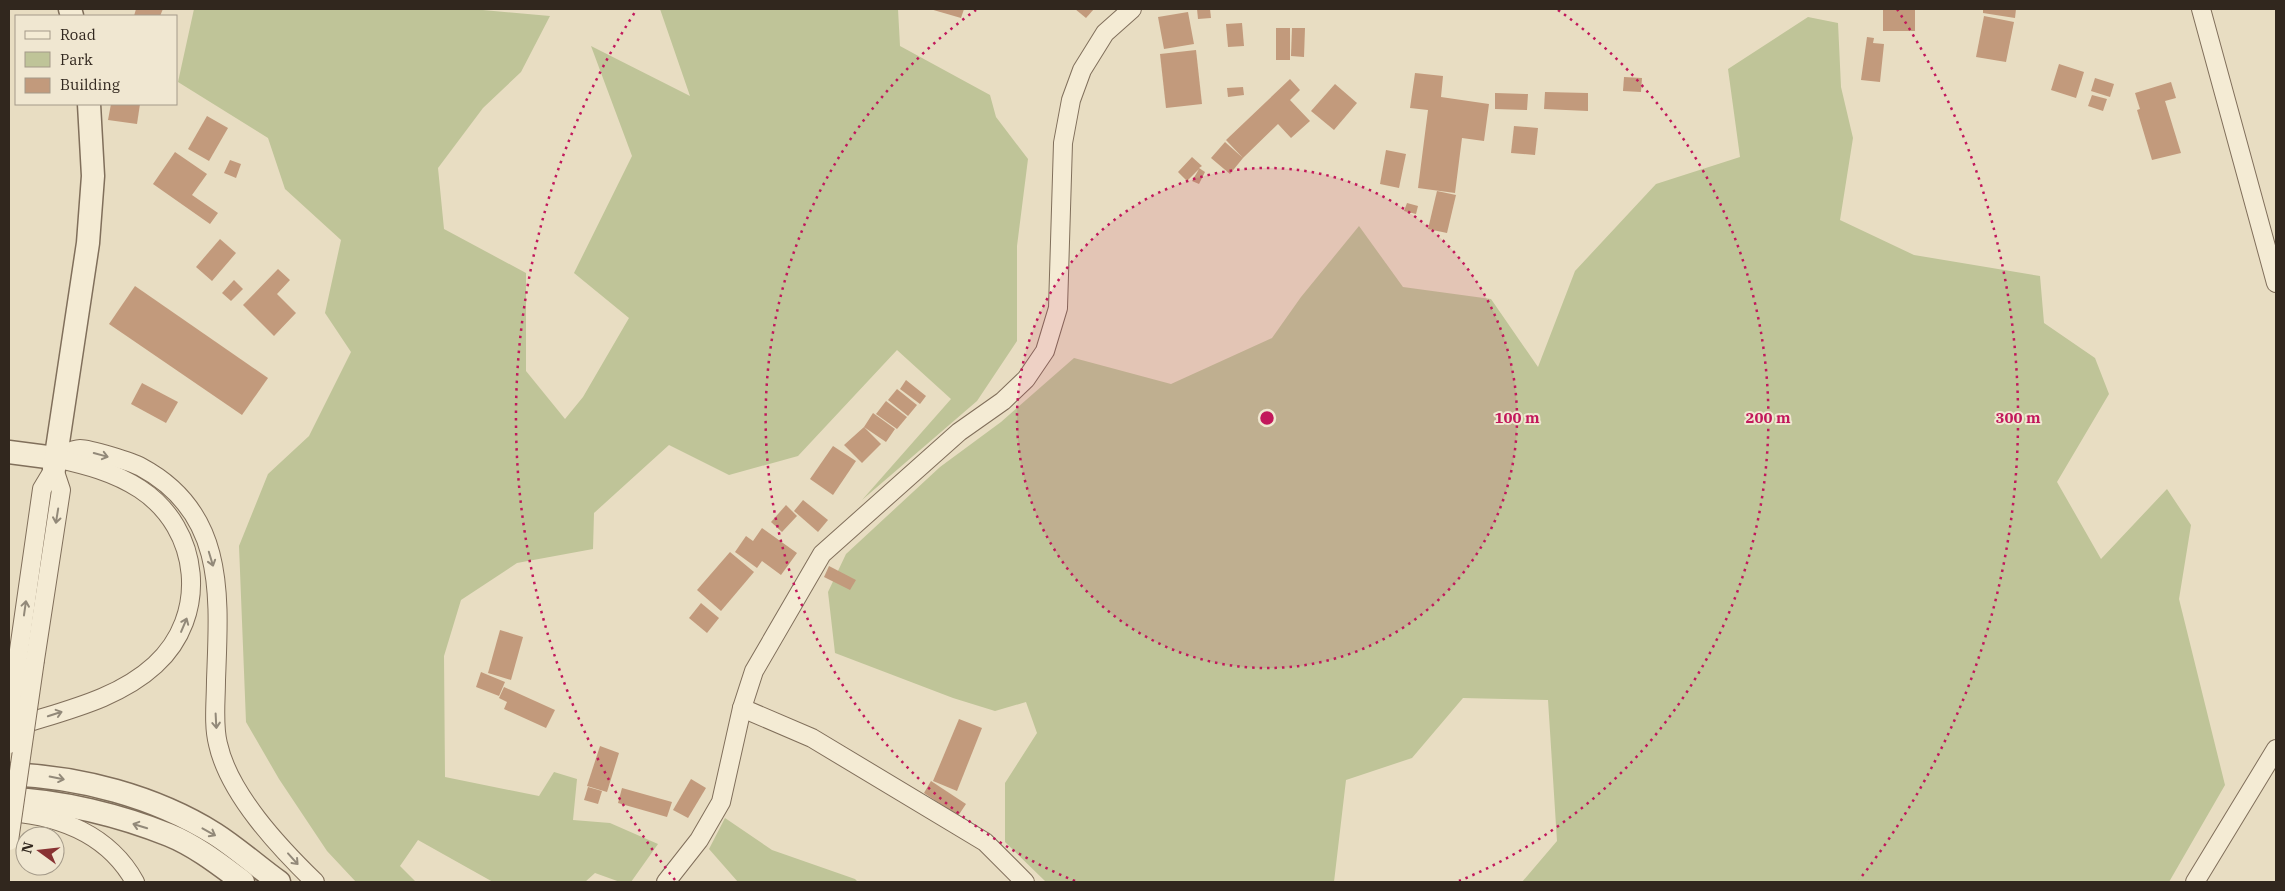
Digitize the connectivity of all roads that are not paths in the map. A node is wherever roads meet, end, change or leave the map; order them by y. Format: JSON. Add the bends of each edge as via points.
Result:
{"nodes":[{"id":1,"x":1132,"y":9,"type":"edge"},
{"id":2,"x":2201,"y":9,"type":"edge"},
{"id":3,"x":89,"y":105,"type":"edge"},
{"id":4,"x":2276,"y":283,"type":"edge"},
{"id":5,"x":9,"y":452,"type":"edge"},
{"id":6,"x":54,"y":464,"type":"junction"},
{"id":7,"x":27,"y":658,"type":"junction"},
{"id":8,"x":742,"y":708,"type":"junction"},
{"id":9,"x":9,"y":729,"type":"edge"},
{"id":10,"x":9,"y":744,"type":"edge"},
{"id":11,"x":2276,"y":749,"type":"edge"},
{"id":12,"x":9,"y":774,"type":"edge"},
{"id":13,"x":9,"y":799,"type":"edge"},
{"id":14,"x":9,"y":812,"type":"edge"},
{"id":15,"x":9,"y":841,"type":"edge"},
{"id":16,"x":135,"y":882,"type":"edge"},
{"id":17,"x":243,"y":882,"type":"edge"},
{"id":18,"x":279,"y":882,"type":"edge"},
{"id":19,"x":315,"y":882,"type":"edge"},
{"id":20,"x":666,"y":882,"type":"edge"},
{"id":21,"x":1025,"y":882,"type":"edge"},
{"id":22,"x":2195,"y":882,"type":"edge"}],
"edges":[{"from":1,"to":8,"type":"street","via":[[1105,33],[1082,70],[1070,100],[1063,142],[1058,308],[1045,351],[1026,379],[1003,400],[959,432],[822,554],[754,671]]},
{"from":2,"to":4,"type":"street"},
{"from":3,"to":6,"type":"street","via":[[93,176],[88,243]]},
{"from":5,"to":6,"type":"street"},
{"from":6,"to":7,"type":"street","via":[[61,490]]},
{"from":9,"to":6,"type":"street","one_way":true,"via":[[98,699],[135,681],[172,647],[185,625],[191,602],[191,564],[182,536],[163,508],[142,490],[114,474]]},
{"from":6,"to":19,"type":"street","one_way":true,"via":[[79,449],[135,464],[161,478],[184,499],[202,527],[217,579],[217,743],[226,770],[240,794],[276,841]]},
{"from":7,"to":10,"type":"street","bridge":true},
{"from":7,"to":15,"type":"street","bridge":true},
{"from":8,"to":20,"type":"street","via":[[721,802],[699,840]]},
{"from":8,"to":21,"type":"street","via":[[812,738],[985,842]]},
{"from":11,"to":22,"type":"street"},
{"from":12,"to":18,"type":"street","one_way":true,"via":[[93,785],[151,802],[215,834]]},
{"from":17,"to":13,"type":"street","one_way":true,"via":[[205,855],[170,836],[80,808],[31,799]]},
{"from":14,"to":16,"type":"street","via":[[49,817],[75,826],[114,856]]}]}
